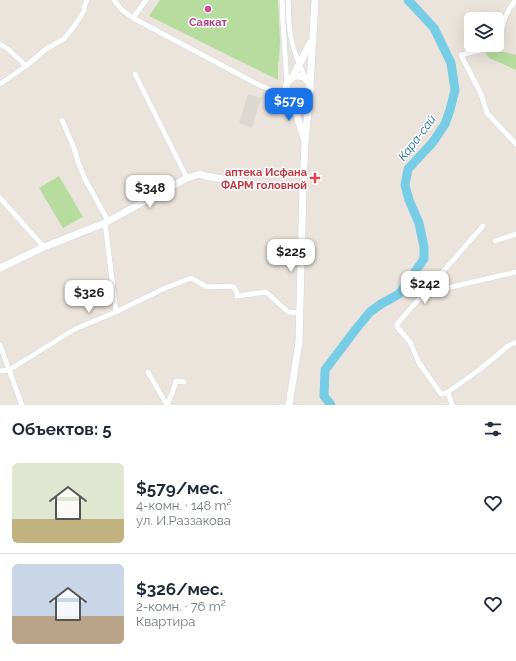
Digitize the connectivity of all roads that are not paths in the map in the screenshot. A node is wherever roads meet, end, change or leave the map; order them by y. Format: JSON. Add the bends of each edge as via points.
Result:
{"nodes":[{"id":1,"x":87,"y":0,"type":"edge"},
{"id":2,"x":114,"y":0,"type":"edge"},
{"id":3,"x":146,"y":0,"type":"edge"},
{"id":4,"x":282,"y":0,"type":"edge"},
{"id":5,"x":288,"y":0,"type":"edge"},
{"id":6,"x":315,"y":0,"type":"edge"},
{"id":7,"x":516,"y":0,"type":"edge"},
{"id":8,"x":133,"y":18,"type":"junction"},
{"id":9,"x":313,"y":38,"type":"junction"},
{"id":10,"x":0,"y":44,"type":"edge"},
{"id":11,"x":26,"y":66,"type":"junction"},
{"id":12,"x":300,"y":66,"type":"junction"},
{"id":13,"x":135,"y":74,"type":"dead end"},
{"id":14,"x":292,"y":78,"type":"junction"},
{"id":15,"x":0,"y":84,"type":"edge"},
{"id":16,"x":287,"y":84,"type":"junction"},
{"id":17,"x":309,"y":86,"type":"junction"},
{"id":18,"x":289,"y":95,"type":"junction"},
{"id":19,"x":62,"y":120,"type":"dead end"},
{"id":20,"x":305,"y":142,"type":"junction"},
{"id":21,"x":516,"y":144,"type":"edge"},
{"id":22,"x":188,"y":178,"type":"junction"},
{"id":23,"x":303,"y":187,"type":"junction"},
{"id":24,"x":0,"y":198,"type":"edge"},
{"id":25,"x":107,"y":222,"type":"junction"},
{"id":26,"x":483,"y":226,"type":"dead end"},
{"id":27,"x":516,"y":234,"type":"edge"},
{"id":28,"x":495,"y":241,"type":"dead end"},
{"id":29,"x":44,"y":246,"type":"junction"},
{"id":30,"x":0,"y":268,"type":"edge"},
{"id":31,"x":516,"y":272,"type":"edge"},
{"id":32,"x":116,"y":312,"type":"junction"},
{"id":33,"x":300,"y":313,"type":"junction"},
{"id":34,"x":397,"y":324,"type":"junction"},
{"id":35,"x":516,"y":342,"type":"edge"},
{"id":36,"x":0,"y":345,"type":"edge"},
{"id":37,"x":9,"y":370,"type":"junction"},
{"id":38,"x":0,"y":371,"type":"edge"},
{"id":39,"x":148,"y":372,"type":"dead end"},
{"id":40,"x":184,"y":382,"type":"dead end"},
{"id":41,"x":448,"y":392,"type":"junction"},
{"id":42,"x":22,"y":405,"type":"edge"},
{"id":43,"x":289,"y":405,"type":"edge"},
{"id":44,"x":452,"y":405,"type":"edge"}],
"edges":[{"from":1,"to":11,"type":"street","via":[[84,11],[64,39],[46,49]]},
{"from":2,"to":8,"type":"street"},
{"from":3,"to":8,"type":"street"},
{"from":4,"to":16,"type":"street"},
{"from":5,"to":12,"type":"street","via":[[294,52]]},
{"from":6,"to":9,"type":"main road"},
{"from":7,"to":21,"type":"street","via":[[502,24],[497,48],[461,55],[481,94],[487,113]]},
{"from":8,"to":18,"type":"street","via":[[261,86]]},
{"from":9,"to":12,"type":"main road"},
{"from":9,"to":17,"type":"main road"},
{"from":10,"to":11,"type":"street"},
{"from":11,"to":15,"type":"street"},
{"from":12,"to":14,"type":"main road"},
{"from":12,"to":17,"type":"street"},
{"from":13,"to":22,"type":"street"},
{"from":14,"to":16,"type":"main road"},
{"from":14,"to":17,"type":"main road","via":[[301,77]]},
{"from":16,"to":18,"type":"main road"},
{"from":17,"to":18,"type":"main road","via":[[308,94],[304,98],[298,100]]},
{"from":17,"to":20,"type":"main road"},
{"from":18,"to":20,"type":"main road"},
{"from":19,"to":25,"type":"street","via":[[85,179]]},
{"from":20,"to":23,"type":"main road"},
{"from":22,"to":23,"type":"main road","via":[[200,174],[258,185]]},
{"from":22,"to":25,"type":"main road"},
{"from":23,"to":33,"type":"main road"},
{"from":24,"to":29,"type":"street"},
{"from":25,"to":29,"type":"main road"},
{"from":25,"to":32,"type":"street"},
{"from":26,"to":34,"type":"street"},
{"from":27,"to":28,"type":"street"},
{"from":29,"to":30,"type":"main road"},
{"from":31,"to":34,"type":"street","via":[[430,292]]},
{"from":32,"to":33,"type":"street","via":[[191,278],[207,287],[232,286],[238,296],[266,292],[288,312]]},
{"from":32,"to":37,"type":"street","via":[[76,329]]},
{"from":33,"to":43,"type":"main road","via":[[299,342]]},
{"from":34,"to":41,"type":"street","via":[[410,342],[419,363],[441,394]]},
{"from":35,"to":41,"type":"street"},
{"from":36,"to":37,"type":"street"},
{"from":37,"to":38,"type":"street"},
{"from":37,"to":42,"type":"street"},
{"from":39,"to":40,"type":"street","via":[[167,405],[176,381]]},
{"from":41,"to":44,"type":"street"}]}
